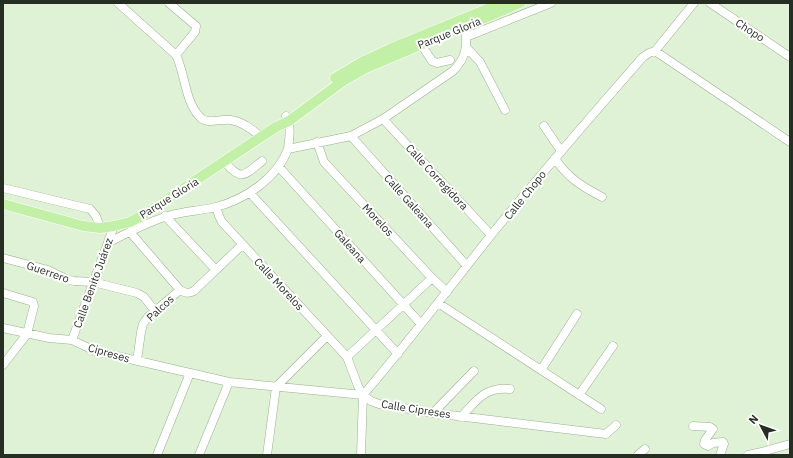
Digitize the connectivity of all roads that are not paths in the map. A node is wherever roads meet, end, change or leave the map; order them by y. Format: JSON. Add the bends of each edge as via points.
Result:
{"nodes":[{"id":1,"x":118,"y":3,"type":"edge"},
{"id":2,"x":169,"y":3,"type":"edge"},
{"id":3,"x":502,"y":3,"type":"edge"},
{"id":4,"x":520,"y":3,"type":"edge"},
{"id":5,"x":551,"y":3,"type":"edge"},
{"id":6,"x":694,"y":3,"type":"edge"},
{"id":7,"x":710,"y":3,"type":"edge"},
{"id":8,"x":463,"y":23,"type":"junction"},
{"id":9,"x":466,"y":37,"type":"junction"},
{"id":10,"x":421,"y":44,"type":"junction"},
{"id":11,"x":466,"y":47,"type":"junction"},
{"id":12,"x":655,"y":51,"type":"junction"},
{"id":13,"x":176,"y":55,"type":"junction"},
{"id":14,"x":790,"y":57,"type":"edge"},
{"id":15,"x":450,"y":60,"type":"dead end"},
{"id":16,"x":505,"y":110,"type":"dead end"},
{"id":17,"x":287,"y":119,"type":"junction"},
{"id":18,"x":383,"y":119,"type":"junction"},
{"id":19,"x":544,"y":126,"type":"dead end"},
{"id":20,"x":351,"y":136,"type":"junction"},
{"id":21,"x":261,"y":137,"type":"junction"},
{"id":22,"x":317,"y":142,"type":"junction"},
{"id":23,"x":790,"y":142,"type":"edge"},
{"id":24,"x":288,"y":149,"type":"junction"},
{"id":25,"x":561,"y":151,"type":"junction"},
{"id":26,"x":555,"y":158,"type":"junction"},
{"id":27,"x":225,"y":162,"type":"junction"},
{"id":28,"x":262,"y":162,"type":"dead end"},
{"id":29,"x":279,"y":167,"type":"junction"},
{"id":30,"x":3,"y":188,"type":"edge"},
{"id":31,"x":250,"y":193,"type":"junction"},
{"id":32,"x":602,"y":197,"type":"dead end"},
{"id":33,"x":3,"y":204,"type":"edge"},
{"id":34,"x":216,"y":207,"type":"junction"},
{"id":35,"x":165,"y":216,"type":"junction"},
{"id":36,"x":114,"y":226,"type":"junction"},
{"id":37,"x":100,"y":228,"type":"junction"},
{"id":38,"x":130,"y":232,"type":"junction"},
{"id":39,"x":492,"y":235,"type":"junction"},
{"id":40,"x":108,"y":242,"type":"junction"},
{"id":41,"x":242,"y":245,"type":"junction"},
{"id":42,"x":3,"y":258,"type":"edge"},
{"id":43,"x":467,"y":266,"type":"junction"},
{"id":44,"x":216,"y":270,"type":"junction"},
{"id":45,"x":432,"y":278,"type":"junction"},
{"id":46,"x":93,"y":282,"type":"junction"},
{"id":47,"x":180,"y":290,"type":"junction"},
{"id":48,"x":447,"y":292,"type":"junction"},
{"id":49,"x":3,"y":293,"type":"edge"},
{"id":50,"x":438,"y":303,"type":"junction"},
{"id":51,"x":403,"y":305,"type":"junction"},
{"id":52,"x":155,"y":311,"type":"junction"},
{"id":53,"x":577,"y":314,"type":"dead end"},
{"id":54,"x":421,"y":324,"type":"junction"},
{"id":55,"x":3,"y":328,"type":"edge"},
{"id":56,"x":376,"y":331,"type":"junction"},
{"id":57,"x":27,"y":334,"type":"junction"},
{"id":58,"x":327,"y":336,"type":"junction"},
{"id":59,"x":72,"y":340,"type":"junction"},
{"id":60,"x":613,"y":346,"type":"dead end"},
{"id":61,"x":398,"y":354,"type":"junction"},
{"id":62,"x":348,"y":357,"type":"junction"},
{"id":63,"x":137,"y":362,"type":"junction"},
{"id":64,"x":3,"y":365,"type":"edge"},
{"id":65,"x":541,"y":370,"type":"junction"},
{"id":66,"x":474,"y":371,"type":"dead end"},
{"id":67,"x":190,"y":373,"type":"junction"},
{"id":68,"x":229,"y":382,"type":"junction"},
{"id":69,"x":276,"y":387,"type":"junction"},
{"id":70,"x":510,"y":389,"type":"dead end"},
{"id":71,"x":363,"y":395,"type":"junction"},
{"id":72,"x":579,"y":395,"type":"junction"},
{"id":73,"x":601,"y":409,"type":"dead end"},
{"id":74,"x":433,"y":413,"type":"junction"},
{"id":75,"x":461,"y":416,"type":"junction"},
{"id":76,"x":616,"y":425,"type":"dead end"},
{"id":77,"x":693,"y":426,"type":"dead end"},
{"id":78,"x":790,"y":444,"type":"edge"},
{"id":79,"x":645,"y":449,"type":"dead end"},
{"id":80,"x":762,"y":454,"type":"edge"},
{"id":81,"x":157,"y":455,"type":"edge"},
{"id":82,"x":199,"y":455,"type":"edge"},
{"id":83,"x":268,"y":455,"type":"edge"},
{"id":84,"x":361,"y":455,"type":"edge"},
{"id":85,"x":638,"y":455,"type":"edge"},
{"id":86,"x":720,"y":455,"type":"edge"},
{"id":87,"x":748,"y":455,"type":"edge"}],
"edges":[{"from":1,"to":13,"type":"street"},
{"from":2,"to":13,"type":"street","via":[[196,26],[195,32]]},
{"from":3,"to":8,"type":"main road","name":"Parque Gloria"},
{"from":4,"to":8,"type":"main road","name":"Parque Gloria"},
{"from":5,"to":9,"type":"street"},
{"from":6,"to":12,"type":"street","name":"Calle Chopo"},
{"from":7,"to":14,"type":"street","name":"Chopo"},
{"from":8,"to":9,"type":"street"},
{"from":8,"to":10,"type":"main road","name":"Parque Gloria"},
{"from":8,"to":17,"type":"main road","name":"Parque Gloria","via":[[390,49],[338,75]]},
{"from":9,"to":11,"type":"street"},
{"from":10,"to":15,"type":"street","via":[[432,61]]},
{"from":10,"to":17,"type":"main road","name":"Parque Gloria","via":[[366,68]]},
{"from":11,"to":16,"type":"street","via":[[480,62]]},
{"from":11,"to":18,"type":"street","via":[[460,64],[453,71]]},
{"from":12,"to":23,"type":"street"},
{"from":12,"to":25,"type":"street","name":"Calle Chopo","via":[[644,57]]},
{"from":13,"to":21,"type":"street","via":[[199,117],[205,121],[230,120],[240,123]]},
{"from":17,"to":21,"type":"main road","name":"Parque Gloria"},
{"from":17,"to":24,"type":"street","via":[[290,135]]},
{"from":18,"to":20,"type":"street"},
{"from":18,"to":39,"type":"street","name":"Calle Corregidora"},
{"from":19,"to":25,"type":"street"},
{"from":20,"to":22,"type":"street"},
{"from":20,"to":43,"type":"street","name":"Calle Galeana"},
{"from":21,"to":27,"type":"main road","name":"Parque Gloria"},
{"from":22,"to":24,"type":"street"},
{"from":22,"to":45,"type":"street","name":"Morelos","via":[[324,162]]},
{"from":24,"to":29,"type":"street"},
{"from":25,"to":26,"type":"street","name":"Calle Chopo"},
{"from":26,"to":32,"type":"street","via":[[572,179]]},
{"from":26,"to":39,"type":"street","name":"Calle Chopo"},
{"from":27,"to":28,"type":"street","via":[[237,174],[248,172]]},
{"from":27,"to":36,"type":"main road","name":"Parque Gloria","via":[[145,214],[130,222]]},
{"from":29,"to":31,"type":"street"},
{"from":29,"to":51,"type":"street","name":"Galeana"},
{"from":30,"to":37,"type":"street","via":[[90,209],[96,216]]},
{"from":31,"to":34,"type":"street"},
{"from":31,"to":56,"type":"street"},
{"from":33,"to":37,"type":"main road","name":"Parque Gloria","via":[[83,226]]},
{"from":34,"to":35,"type":"street"},
{"from":34,"to":41,"type":"street","name":"Calle Morelos","via":[[222,222]]},
{"from":35,"to":38,"type":"street"},
{"from":35,"to":44,"type":"street"},
{"from":36,"to":37,"type":"main road","name":"Parque Gloria"},
{"from":36,"to":40,"type":"street","name":"Calle Benito Juárez"},
{"from":38,"to":40,"type":"street"},
{"from":38,"to":47,"type":"street"},
{"from":39,"to":43,"type":"street","name":"Calle Chopo"},
{"from":40,"to":46,"type":"street","name":"Calle Benito Juárez"},
{"from":41,"to":44,"type":"street","name":"Palcos"},
{"from":41,"to":58,"type":"street","name":"Calle Morelos"},
{"from":42,"to":46,"type":"street","name":"Guerrero","via":[[48,270],[70,280]]},
{"from":43,"to":48,"type":"street","name":"Calle Chopo"},
{"from":44,"to":47,"type":"street","name":"Palcos","via":[[194,291],[184,293]]},
{"from":45,"to":48,"type":"street","name":"Morelos"},
{"from":45,"to":51,"type":"street"},
{"from":46,"to":52,"type":"street","name":"Guerrero","via":[[141,294]]},
{"from":46,"to":59,"type":"street","name":"Calle Benito Juárez"},
{"from":47,"to":52,"type":"street","name":"Palcos"},
{"from":48,"to":50,"type":"street","name":"Calle Chopo"},
{"from":49,"to":57,"type":"street","via":[[33,302]]},
{"from":50,"to":54,"type":"street","name":"Calle Chopo"},
{"from":50,"to":65,"type":"street"},
{"from":51,"to":54,"type":"street","name":"Galeana"},
{"from":51,"to":56,"type":"street"},
{"from":52,"to":63,"type":"street","name":"Palcos","via":[[148,317],[140,332]]},
{"from":53,"to":65,"type":"street"},
{"from":54,"to":61,"type":"street","name":"Calle Chopo"},
{"from":55,"to":57,"type":"street","name":"Cipreses"},
{"from":56,"to":61,"type":"street"},
{"from":56,"to":62,"type":"street"},
{"from":57,"to":59,"type":"street","name":"Cipreses"},
{"from":57,"to":64,"type":"street"},
{"from":58,"to":62,"type":"street","name":"Calle Morelos"},
{"from":58,"to":69,"type":"street"},
{"from":59,"to":63,"type":"street","name":"Cipreses","via":[[95,351]]},
{"from":60,"to":72,"type":"street"},
{"from":61,"to":71,"type":"street","name":"Calle Chopo"},
{"from":62,"to":71,"type":"street","name":"Calle Morelos"},
{"from":63,"to":67,"type":"street","name":"Cipreses"},
{"from":65,"to":72,"type":"street"},
{"from":66,"to":74,"type":"street"},
{"from":67,"to":68,"type":"street","name":"Calle Cipreses"},
{"from":67,"to":81,"type":"street"},
{"from":68,"to":69,"type":"street","name":"Calle Cipreses"},
{"from":68,"to":82,"type":"street"},
{"from":69,"to":71,"type":"street","name":"Calle Cipreses"},
{"from":69,"to":83,"type":"street"},
{"from":70,"to":75,"type":"street","via":[[499,388],[481,395]]},
{"from":71,"to":74,"type":"street","name":"Calle Cipreses","via":[[379,404]]},
{"from":71,"to":84,"type":"street"},
{"from":72,"to":73,"type":"street"},
{"from":74,"to":75,"type":"street","name":"Calle Cipreses"},
{"from":75,"to":76,"type":"street","name":"Calle Cipreses","via":[[606,434]]},
{"from":77,"to":86,"type":"street","via":[[713,429],[704,444],[708,446],[722,442],[724,444]]},
{"from":78,"to":80,"type":"street"},
{"from":79,"to":85,"type":"street"},
{"from":80,"to":87,"type":"street"}]}
